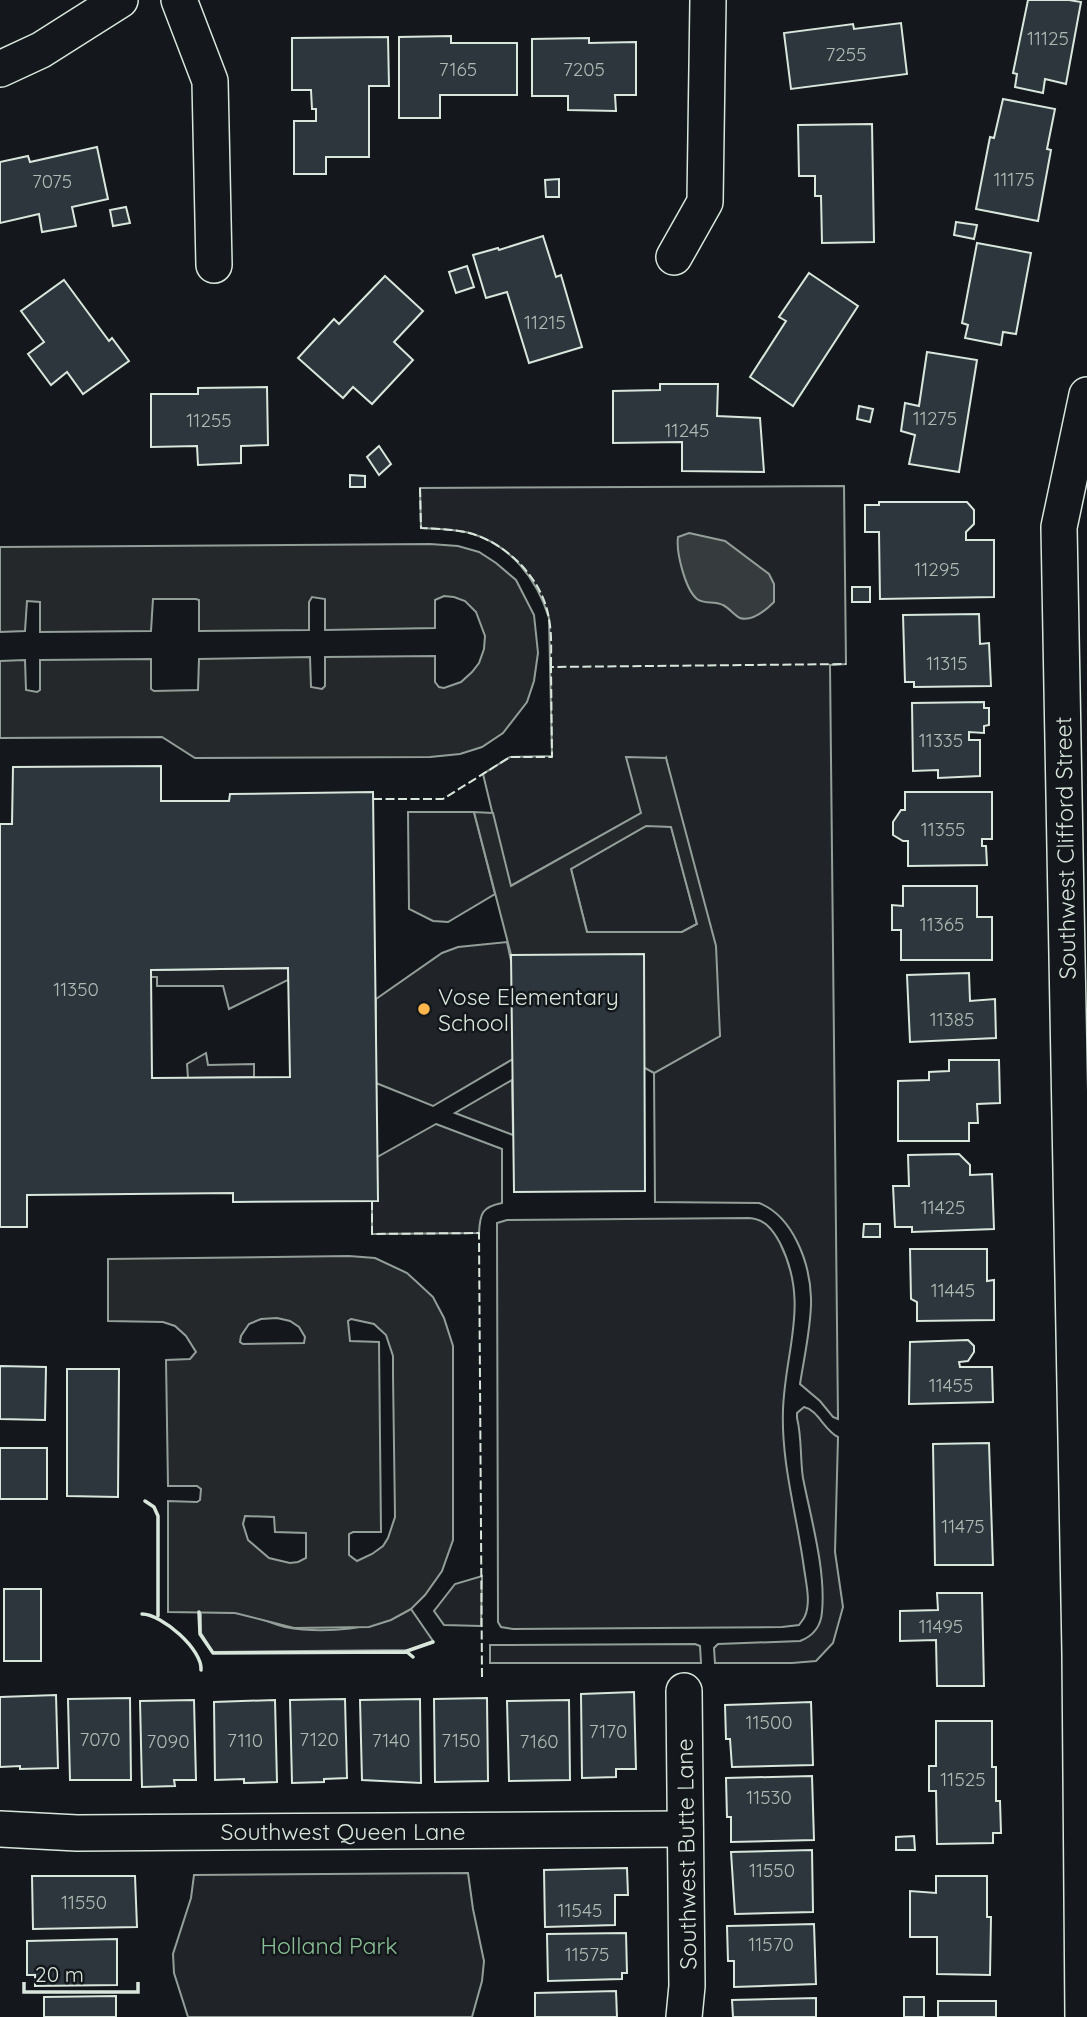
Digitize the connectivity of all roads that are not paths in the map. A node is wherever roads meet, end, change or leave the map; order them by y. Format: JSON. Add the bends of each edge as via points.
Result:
{"nodes":[{"id":1,"x":120,"y":0,"type":"edge"},
{"id":2,"x":179,"y":0,"type":"edge"},
{"id":3,"x":708,"y":0,"type":"edge"},
{"id":4,"x":0,"y":69,"type":"edge"},
{"id":5,"x":674,"y":257,"type":"dead end"},
{"id":6,"x":214,"y":265,"type":"dead end"},
{"id":7,"x":1087,"y":395,"type":"edge"},
{"id":8,"x":1083,"y":1654,"type":"edge"},
{"id":9,"x":684,"y":1691,"type":"dead end"},
{"id":10,"x":0,"y":1829,"type":"edge"},
{"id":11,"x":685,"y":1829,"type":"junction"},
{"id":12,"x":684,"y":2017,"type":"edge"},
{"id":13,"x":1083,"y":2017,"type":"edge"}],
"edges":[{"from":1,"to":4,"type":"street","via":[[41,50]]},
{"from":2,"to":6,"type":"street","via":[[210,81]]},
{"from":3,"to":5,"type":"street","via":[[705,202]]},
{"from":7,"to":8,"type":"street","name":"Southwest Clifford Street","via":[[1059,527]]},
{"from":8,"to":13,"type":"street","name":"Southwest Clifford Street"},
{"from":9,"to":11,"type":"street","name":"Southwest Butte Lane"},
{"from":10,"to":11,"type":"street","name":"Southwest Queen Lane","via":[[77,1833]]},
{"from":11,"to":12,"type":"street","name":"Southwest Butte Lane"}]}
